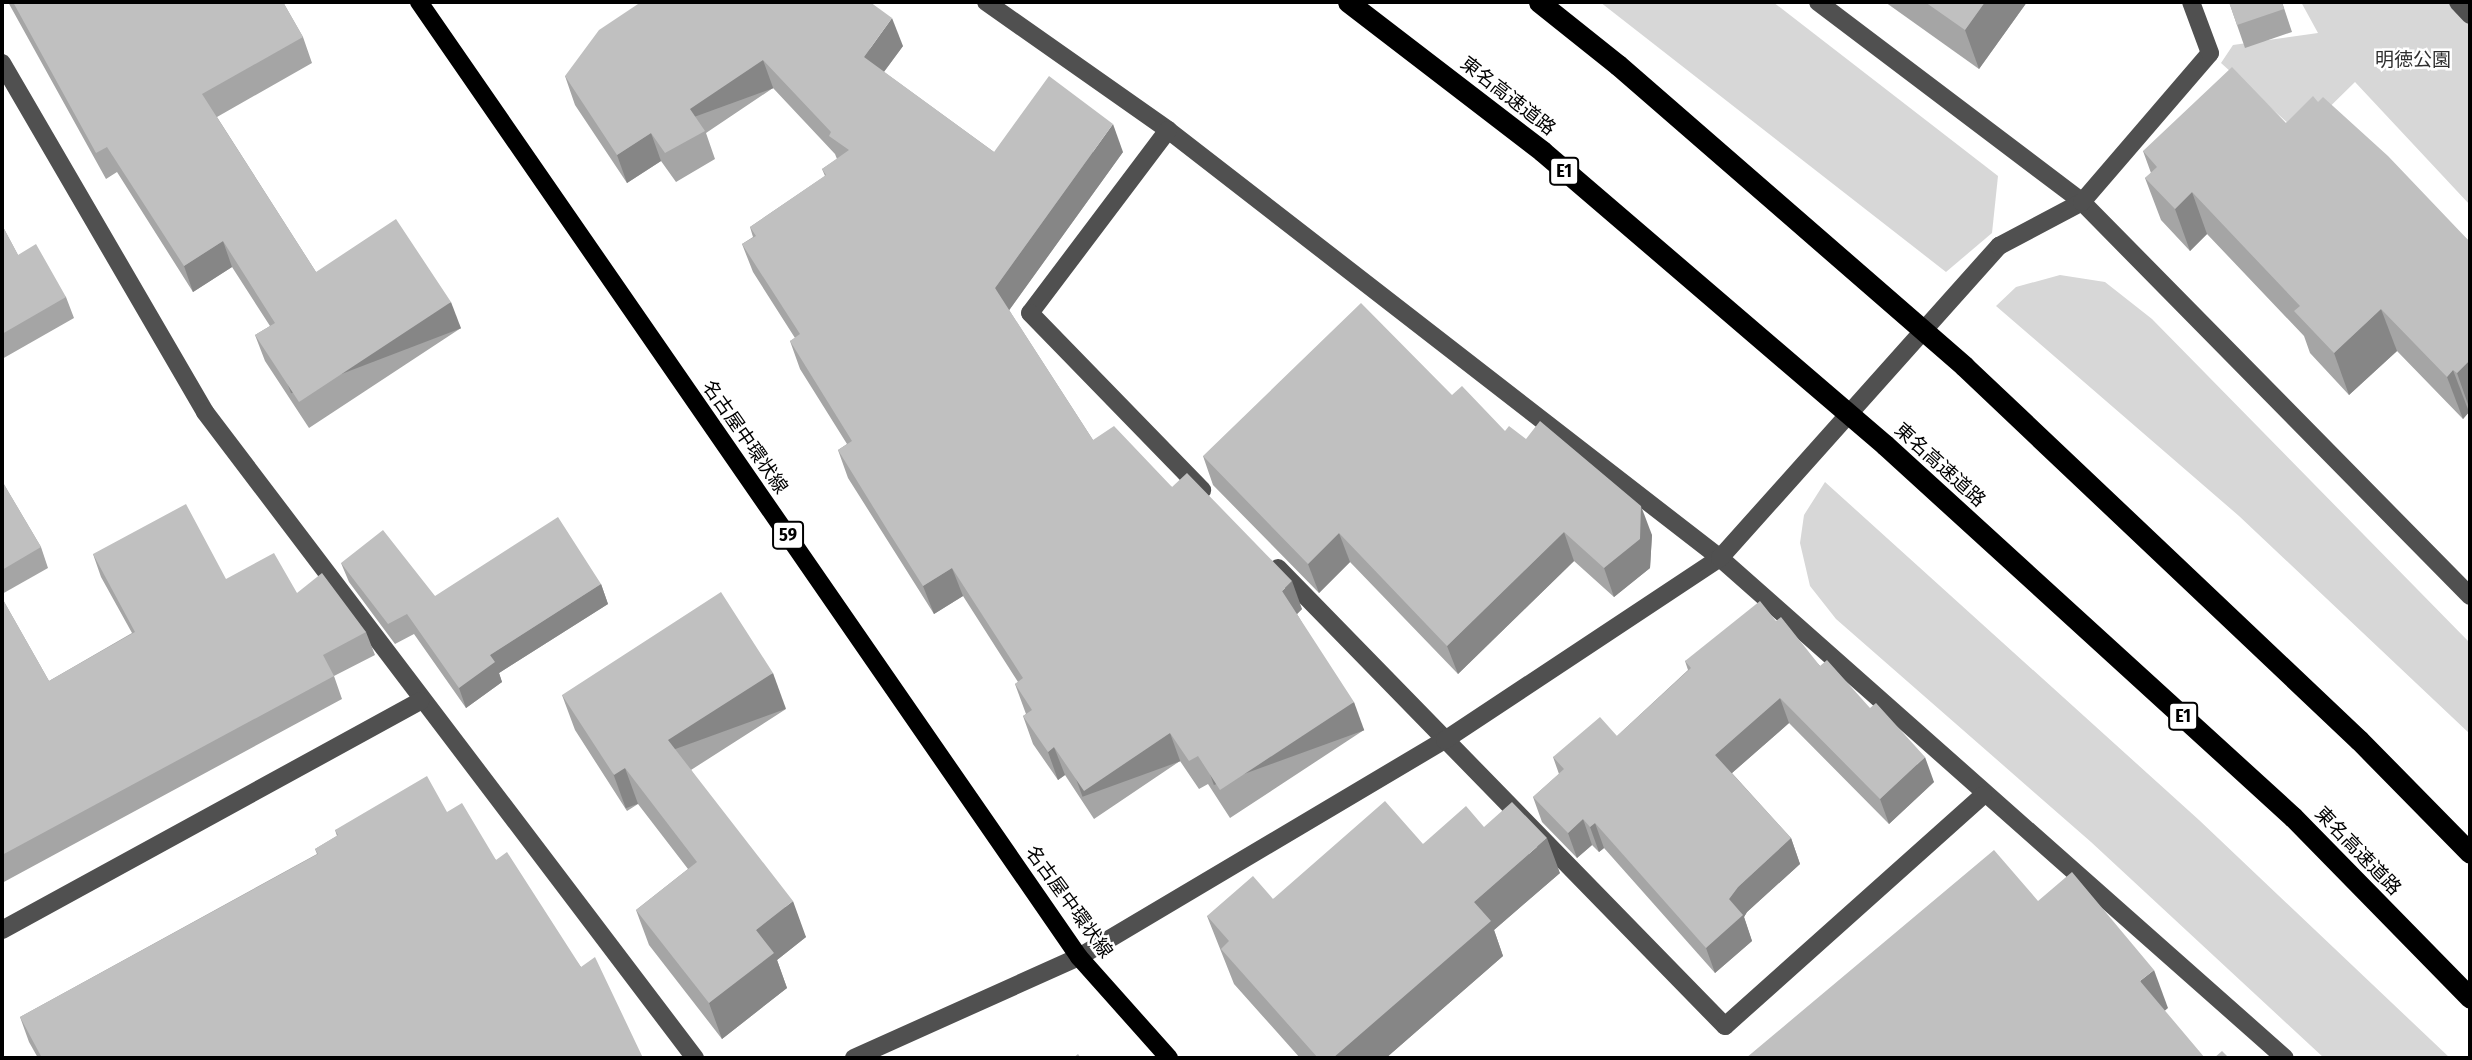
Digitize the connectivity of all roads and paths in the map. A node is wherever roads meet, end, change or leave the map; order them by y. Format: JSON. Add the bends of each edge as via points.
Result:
{"nodes":[{"id":1,"x":419,"y":2,"type":"edge"},
{"id":2,"x":986,"y":2,"type":"edge"},
{"id":3,"x":1348,"y":2,"type":"edge"},
{"id":4,"x":1539,"y":2,"type":"edge"},
{"id":5,"x":1818,"y":2,"type":"edge"},
{"id":6,"x":2191,"y":2,"type":"edge"},
{"id":7,"x":2458,"y":2,"type":"edge"},
{"id":8,"x":2470,"y":15,"type":"edge"},
{"id":9,"x":2,"y":63,"type":"edge"},
{"id":10,"x":1168,"y":130,"type":"junction"},
{"id":11,"x":2082,"y":202,"type":"junction"},
{"id":12,"x":1213,"y":502,"type":"edge"},
{"id":13,"x":1262,"y":551,"type":"edge"},
{"id":14,"x":1720,"y":558,"type":"junction"},
{"id":15,"x":2470,"y":596,"type":"edge"},
{"id":16,"x":421,"y":701,"type":"junction"},
{"id":17,"x":1445,"y":740,"type":"junction"},
{"id":18,"x":1983,"y":795,"type":"junction"},
{"id":19,"x":2470,"y":853,"type":"edge"},
{"id":20,"x":2,"y":930,"type":"edge"},
{"id":21,"x":1079,"y":957,"type":"junction"},
{"id":22,"x":2470,"y":998,"type":"edge"},
{"id":23,"x":695,"y":1058,"type":"edge"},
{"id":24,"x":854,"y":1058,"type":"edge"},
{"id":25,"x":1169,"y":1058,"type":"edge"},
{"id":26,"x":2285,"y":1058,"type":"edge"}],
"edges":[{"from":1,"to":21,"type":"main road","name":"名古屋中環状線","number":"59"},
{"from":2,"to":10,"type":"street"},
{"from":3,"to":22,"type":"highway","name":"東名高速道路","number":"E1","via":[[1542,151],[1885,445],[2293,817]]},
{"from":4,"to":19,"type":"highway","via":[[1964,366],[2359,740]]},
{"from":5,"to":11,"type":"street"},
{"from":6,"to":11,"type":"street","via":[[2210,53]]},
{"from":7,"to":8,"type":"street"},
{"from":9,"to":16,"type":"street","via":[[205,412]]},
{"from":10,"to":12,"type":"street","via":[[1030,313]]},
{"from":10,"to":14,"type":"street"},
{"from":11,"to":14,"type":"street","via":[[1999,246]]},
{"from":11,"to":15,"type":"street"},
{"from":13,"to":17,"type":"street"},
{"from":14,"to":17,"type":"street"},
{"from":14,"to":18,"type":"street"},
{"from":16,"to":20,"type":"street"},
{"from":16,"to":23,"type":"street"},
{"from":17,"to":18,"type":"street","via":[[1725,1026]]},
{"from":17,"to":21,"type":"street"},
{"from":18,"to":26,"type":"street"},
{"from":21,"to":24,"type":"street"},
{"from":21,"to":25,"type":"main road","name":"名古屋中環状線","number":"59"}]}
